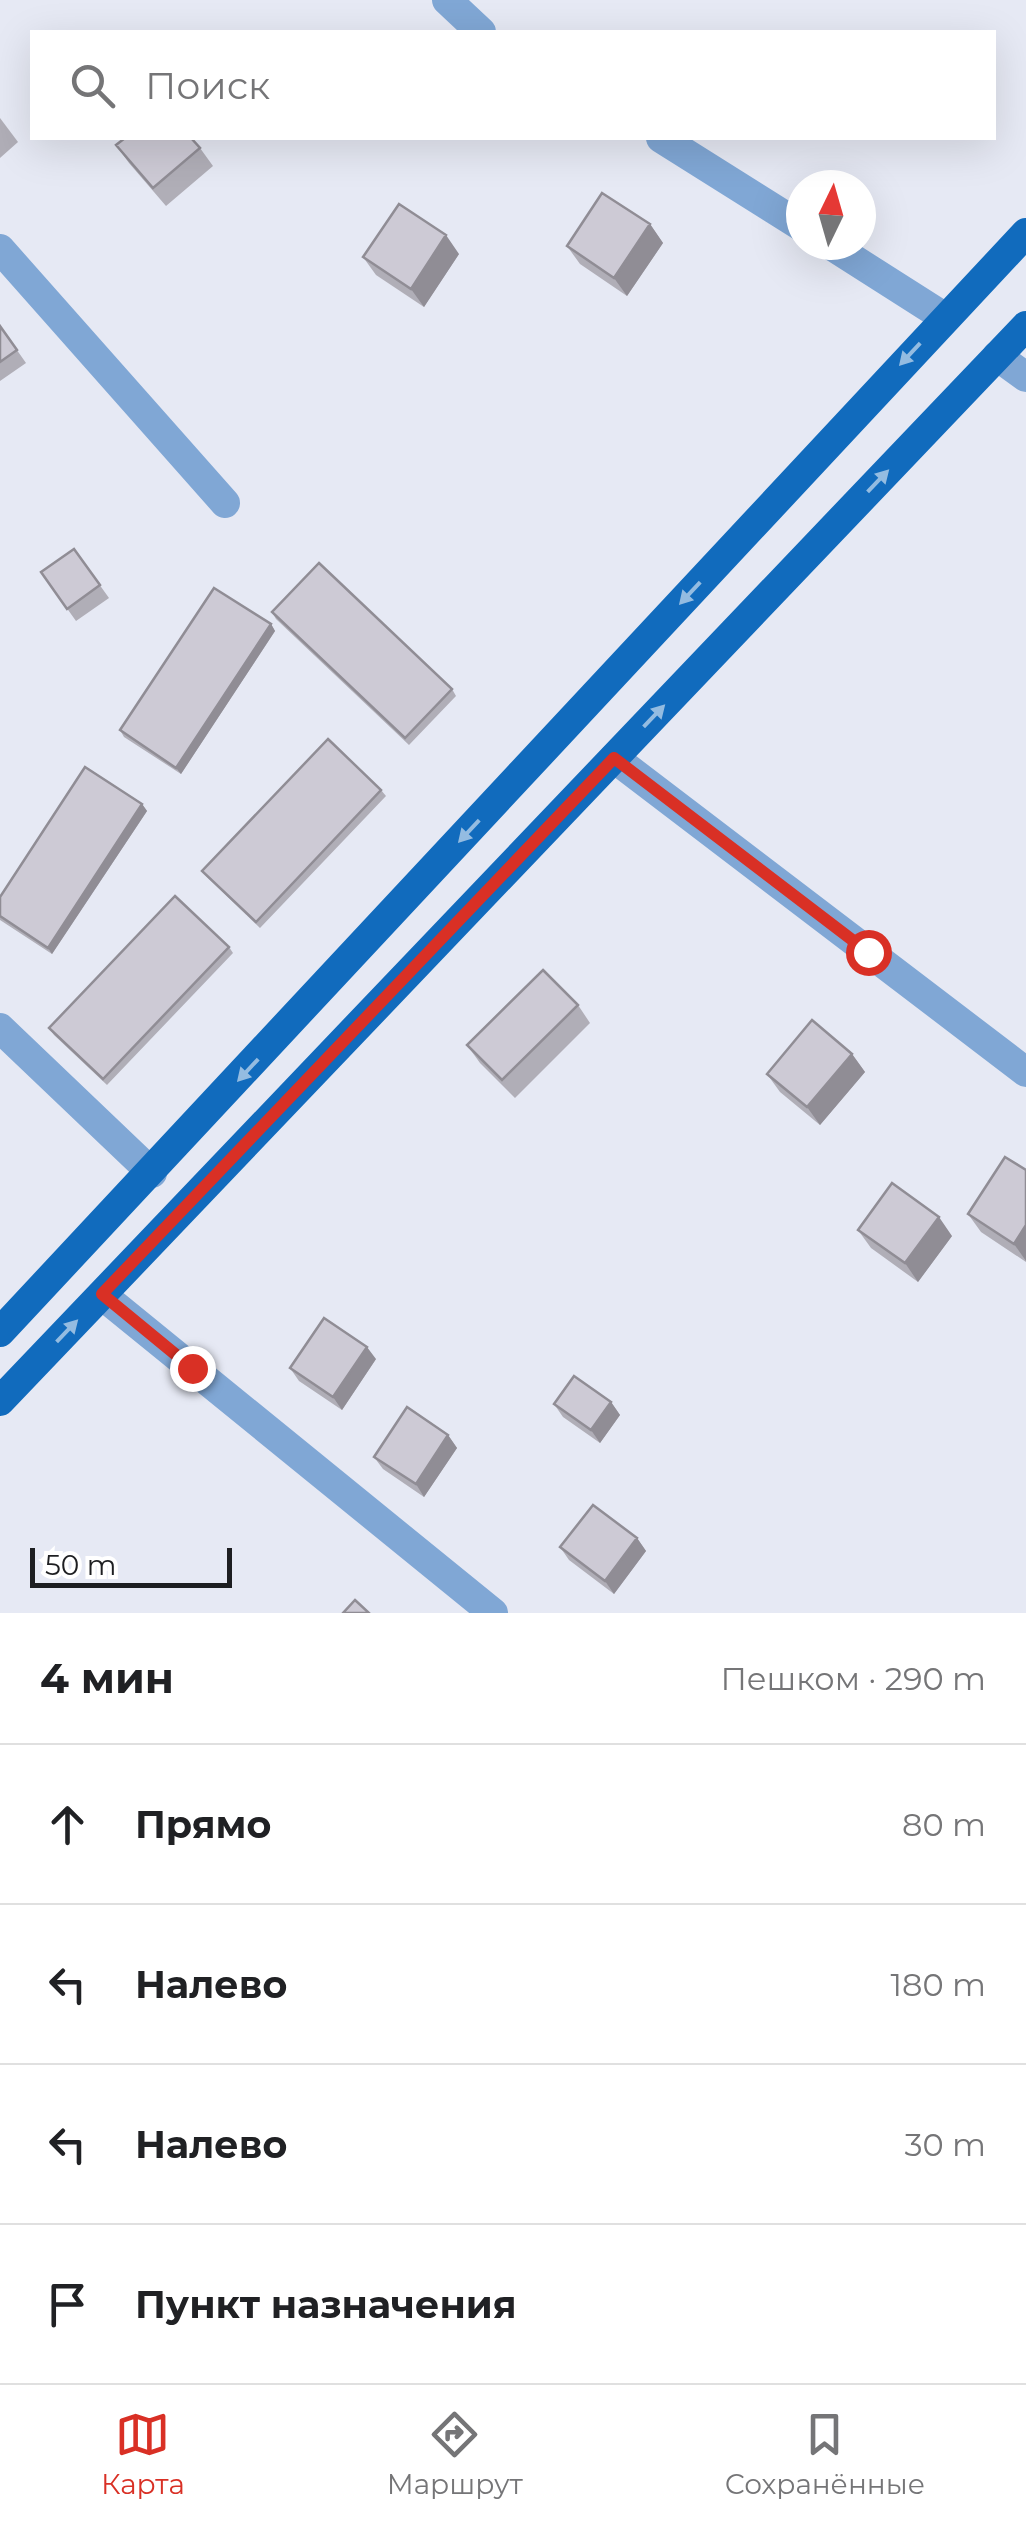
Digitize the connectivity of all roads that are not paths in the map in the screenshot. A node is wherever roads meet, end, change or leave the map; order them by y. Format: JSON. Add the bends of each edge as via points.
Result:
{"nodes":[{"id":1,"x":447,"y":0,"type":"edge"},
{"id":2,"x":479,"y":30,"type":"edge"},
{"id":3,"x":664,"y":140,"type":"edge"},
{"id":4,"x":786,"y":217,"type":"edge"},
{"id":5,"x":1026,"y":233,"type":"edge"},
{"id":6,"x":0,"y":248,"type":"edge"},
{"id":7,"x":855,"y":260,"type":"edge"},
{"id":8,"x":944,"y":316,"type":"junction"},
{"id":9,"x":1026,"y":326,"type":"edge"},
{"id":10,"x":997,"y":356,"type":"junction"},
{"id":11,"x":1026,"y":377,"type":"edge"},
{"id":12,"x":225,"y":503,"type":"dead end"},
{"id":13,"x":614,"y":758,"type":"junction"},
{"id":14,"x":0,"y":1028,"type":"edge"},
{"id":15,"x":1026,"y":1072,"type":"edge"},
{"id":16,"x":152,"y":1174,"type":"junction"},
{"id":17,"x":102,"y":1294,"type":"junction"},
{"id":18,"x":0,"y":1332,"type":"edge"},
{"id":19,"x":0,"y":1402,"type":"edge"},
{"id":20,"x":493,"y":1613,"type":"edge"}],
"edges":[{"from":1,"to":2,"type":"street"},
{"from":3,"to":4,"type":"street"},
{"from":5,"to":8,"type":"main road"},
{"from":6,"to":12,"type":"street"},
{"from":7,"to":8,"type":"street"},
{"from":8,"to":16,"type":"main road","one_way":true},
{"from":9,"to":10,"type":"main road"},
{"from":10,"to":11,"type":"street"},
{"from":13,"to":10,"type":"main road","one_way":true},
{"from":13,"to":15,"type":"street"},
{"from":13,"to":17,"type":"main road"},
{"from":14,"to":16,"type":"street"},
{"from":16,"to":18,"type":"main road"},
{"from":19,"to":17,"type":"main road","one_way":true},
{"from":17,"to":20,"type":"street"}]}
